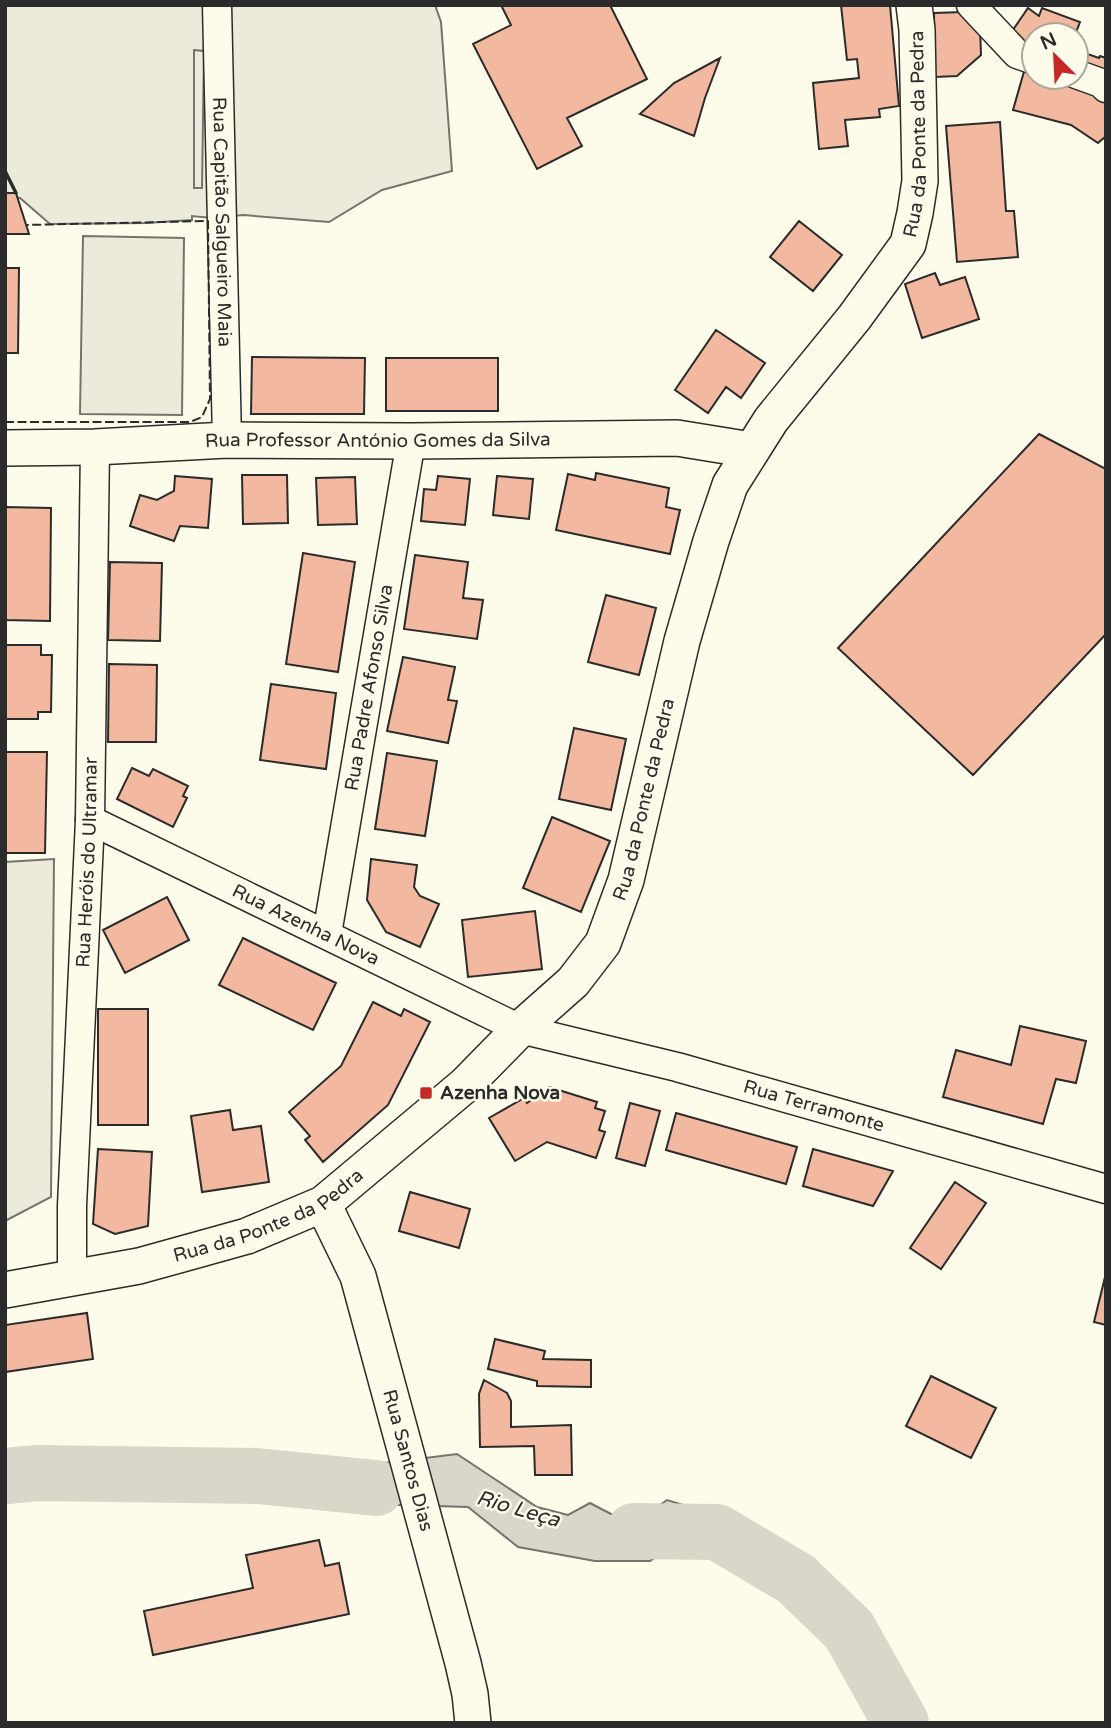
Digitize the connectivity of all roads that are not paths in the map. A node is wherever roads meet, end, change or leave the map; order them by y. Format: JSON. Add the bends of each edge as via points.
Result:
{"nodes":[{"id":1,"x":217,"y":5,"type":"edge"},
{"id":2,"x":914,"y":5,"type":"edge"},
{"id":3,"x":971,"y":5,"type":"edge"},
{"id":4,"x":1020,"y":55,"type":"edge"},
{"id":5,"x":1090,"y":79,"type":"edge"},
{"id":6,"x":1106,"y":88,"type":"edge"},
{"id":7,"x":228,"y":440,"type":"junction"},
{"id":8,"x":411,"y":441,"type":"junction"},
{"id":9,"x":95,"y":447,"type":"junction"},
{"id":10,"x":5,"y":449,"type":"edge"},
{"id":11,"x":751,"y":450,"type":"junction"},
{"id":12,"x":90,"y":820,"type":"junction"},
{"id":13,"x":327,"y":934,"type":"junction"},
{"id":14,"x":520,"y":1029,"type":"junction"},
{"id":15,"x":1106,"y":1189,"type":"edge"},
{"id":16,"x":323,"y":1204,"type":"junction"},
{"id":17,"x":72,"y":1277,"type":"junction"},
{"id":18,"x":5,"y":1290,"type":"edge"},
{"id":19,"x":473,"y":1723,"type":"edge"}],
"edges":[{"from":1,"to":7,"type":"street","name":"Rua Capitão Salgueiro Maia"},
{"from":2,"to":11,"type":"street","name":"Rua da Ponte da Pedra","via":[[920,181],[908,244]]},
{"from":3,"to":4,"type":"street"},
{"from":5,"to":6,"type":"street"},
{"from":7,"to":8,"type":"street","name":"Rua Professor António Gomes da Silva"},
{"from":7,"to":9,"type":"street","name":"Rua Professor António Gomes da Silva"},
{"from":8,"to":11,"type":"street","name":"Rua Professor António Gomes da Silva","via":[[677,438]]},
{"from":8,"to":13,"type":"street","name":"Rua Padre Afonso Silva"},
{"from":9,"to":10,"type":"street","name":"Rua Professor António Gomes da Silva"},
{"from":9,"to":12,"type":"street","name":"Rua Heróis do Ultramar"},
{"from":11,"to":14,"type":"street","name":"Rua da Ponte da Pedra","via":[[730,485],[711,541],[682,641],[626,880],[603,943],[573,982]]},
{"from":12,"to":13,"type":"street","name":"Rua Azenha Nova"},
{"from":12,"to":17,"type":"street","name":"Rua Heróis do Ultramar"},
{"from":13,"to":14,"type":"street","name":"Rua Azenha Nova"},
{"from":14,"to":15,"type":"street","name":"Rua Terramonte","via":[[677,1067]]},
{"from":14,"to":16,"type":"street","name":"Rua da Ponte da Pedra","via":[[465,1085]]},
{"from":16,"to":17,"type":"street","name":"Rua da Ponte da Pedra","via":[[247,1236],[139,1266]]},
{"from":16,"to":19,"type":"street","name":"Rua Santos Dias","via":[[358,1276],[463,1663]]},
{"from":17,"to":18,"type":"street","name":"Rua da Ponte da Pedra"}]}
